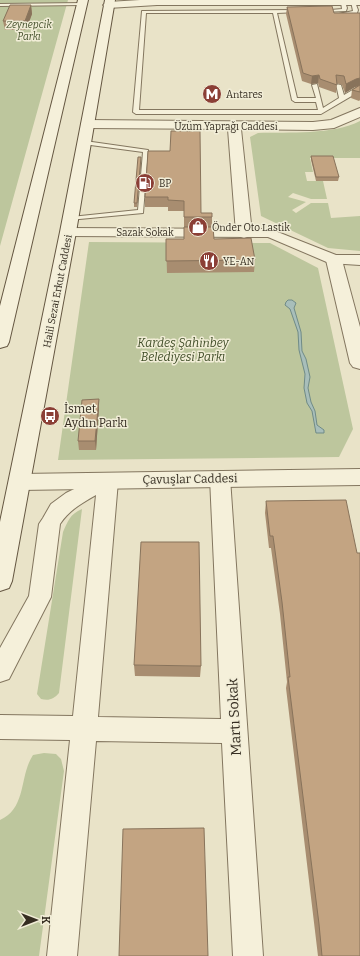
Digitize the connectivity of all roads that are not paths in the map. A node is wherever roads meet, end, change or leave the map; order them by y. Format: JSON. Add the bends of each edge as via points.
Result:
{"nodes":[{"id":1,"x":139,"y":0,"type":"edge"},
{"id":2,"x":40,"y":2,"type":"edge"},
{"id":3,"x":157,"y":2,"type":"junction"},
{"id":4,"x":352,"y":2,"type":"edge"},
{"id":5,"x":96,"y":4,"type":"edge"},
{"id":6,"x":0,"y":5,"type":"edge"},
{"id":7,"x":275,"y":13,"type":"junction"},
{"id":8,"x":303,"y":13,"type":"edge"},
{"id":9,"x":338,"y":84,"type":"edge"},
{"id":10,"x":315,"y":85,"type":"edge"},
{"id":11,"x":360,"y":89,"type":"edge"},
{"id":12,"x":342,"y":99,"type":"junction"},
{"id":13,"x":318,"y":100,"type":"junction"},
{"id":14,"x":242,"y":112,"type":"junction"},
{"id":15,"x":321,"y":112,"type":"junction"},
{"id":16,"x":360,"y":112,"type":"edge"},
{"id":17,"x":88,"y":124,"type":"junction"},
{"id":18,"x":239,"y":126,"type":"junction"},
{"id":19,"x":85,"y":142,"type":"junction"},
{"id":20,"x":69,"y":226,"type":"junction"},
{"id":21,"x":244,"y":233,"type":"junction"},
{"id":22,"x":334,"y":260,"type":"junction"},
{"id":23,"x":360,"y":260,"type":"edge"},
{"id":24,"x":0,"y":342,"type":"edge"},
{"id":25,"x":360,"y":363,"type":"edge"},
{"id":26,"x":360,"y":477,"type":"edge"},
{"id":27,"x":220,"y":478,"type":"junction"},
{"id":28,"x":108,"y":481,"type":"junction"},
{"id":29,"x":20,"y":482,"type":"junction"},
{"id":30,"x":0,"y":581,"type":"edge"},
{"id":31,"x":0,"y":671,"type":"edge"},
{"id":32,"x":0,"y":727,"type":"edge"},
{"id":33,"x":84,"y":728,"type":"junction"},
{"id":34,"x":235,"y":731,"type":"junction"},
{"id":35,"x":62,"y":956,"type":"edge"},
{"id":36,"x":248,"y":956,"type":"edge"}],
"edges":[{"from":1,"to":3,"type":"main road"},
{"from":2,"to":5,"type":"lane"},
{"from":2,"to":6,"type":"lane"},
{"from":3,"to":4,"type":"main road"},
{"from":3,"to":5,"type":"main road"},
{"from":4,"to":4,"type":"lane","via":[[356,11],[353,13],[316,13],[344,10]]},
{"from":5,"to":17,"type":"main road","name":"Halil Sezai Erkut Caddesi"},
{"from":5,"to":24,"type":"main road"},
{"from":7,"to":8,"type":"lane"},
{"from":7,"to":13,"type":"lane","via":[[295,100]]},
{"from":7,"to":14,"type":"lane","via":[[144,12],[136,112]]},
{"from":9,"to":12,"type":"lane"},
{"from":10,"to":13,"type":"lane"},
{"from":11,"to":12,"type":"lane"},
{"from":12,"to":15,"type":"lane"},
{"from":13,"to":15,"type":"lane"},
{"from":14,"to":15,"type":"lane"},
{"from":14,"to":18,"type":"lane"},
{"from":16,"to":18,"type":"main road","name":"Üzüm Yaprağı Caddesi","via":[[329,125]]},
{"from":17,"to":18,"type":"main road","name":"Üzüm Yaprağı Caddesi"},
{"from":17,"to":19,"type":"main road","name":"Halil Sezai Erkut Caddesi"},
{"from":18,"to":21,"type":"main road"},
{"from":19,"to":20,"type":"main road","name":"Halil Sezai Erkut Caddesi"},
{"from":19,"to":20,"type":"lane","via":[[146,151],[141,212]]},
{"from":20,"to":21,"type":"street","name":"Sazak Sokak"},
{"from":20,"to":29,"type":"main road","name":"Halil Sezai Erkut Caddesi"},
{"from":21,"to":22,"type":"street","name":"Sazak Sokak","via":[[270,233]]},
{"from":22,"to":23,"type":"street","name":"Sazak Sokak"},
{"from":22,"to":25,"type":"main road"},
{"from":26,"to":27,"type":"main road","name":"Çavuşlar Caddesi"},
{"from":27,"to":28,"type":"main road","name":"Çavuşlar Caddesi"},
{"from":27,"to":34,"type":"street","name":"Martı Sokak"},
{"from":28,"to":29,"type":"main road","name":"Çavuşlar Caddesi"},
{"from":28,"to":31,"type":"street","via":[[73,498],[58,510],[50,524],[40,597]]},
{"from":28,"to":33,"type":"street"},
{"from":29,"to":30,"type":"main road","name":"Halil Sezai Erkut Caddesi"},
{"from":32,"to":33,"type":"street"},
{"from":33,"to":34,"type":"street"},
{"from":33,"to":35,"type":"street"},
{"from":34,"to":36,"type":"street","name":"Martı Sokak"}]}
